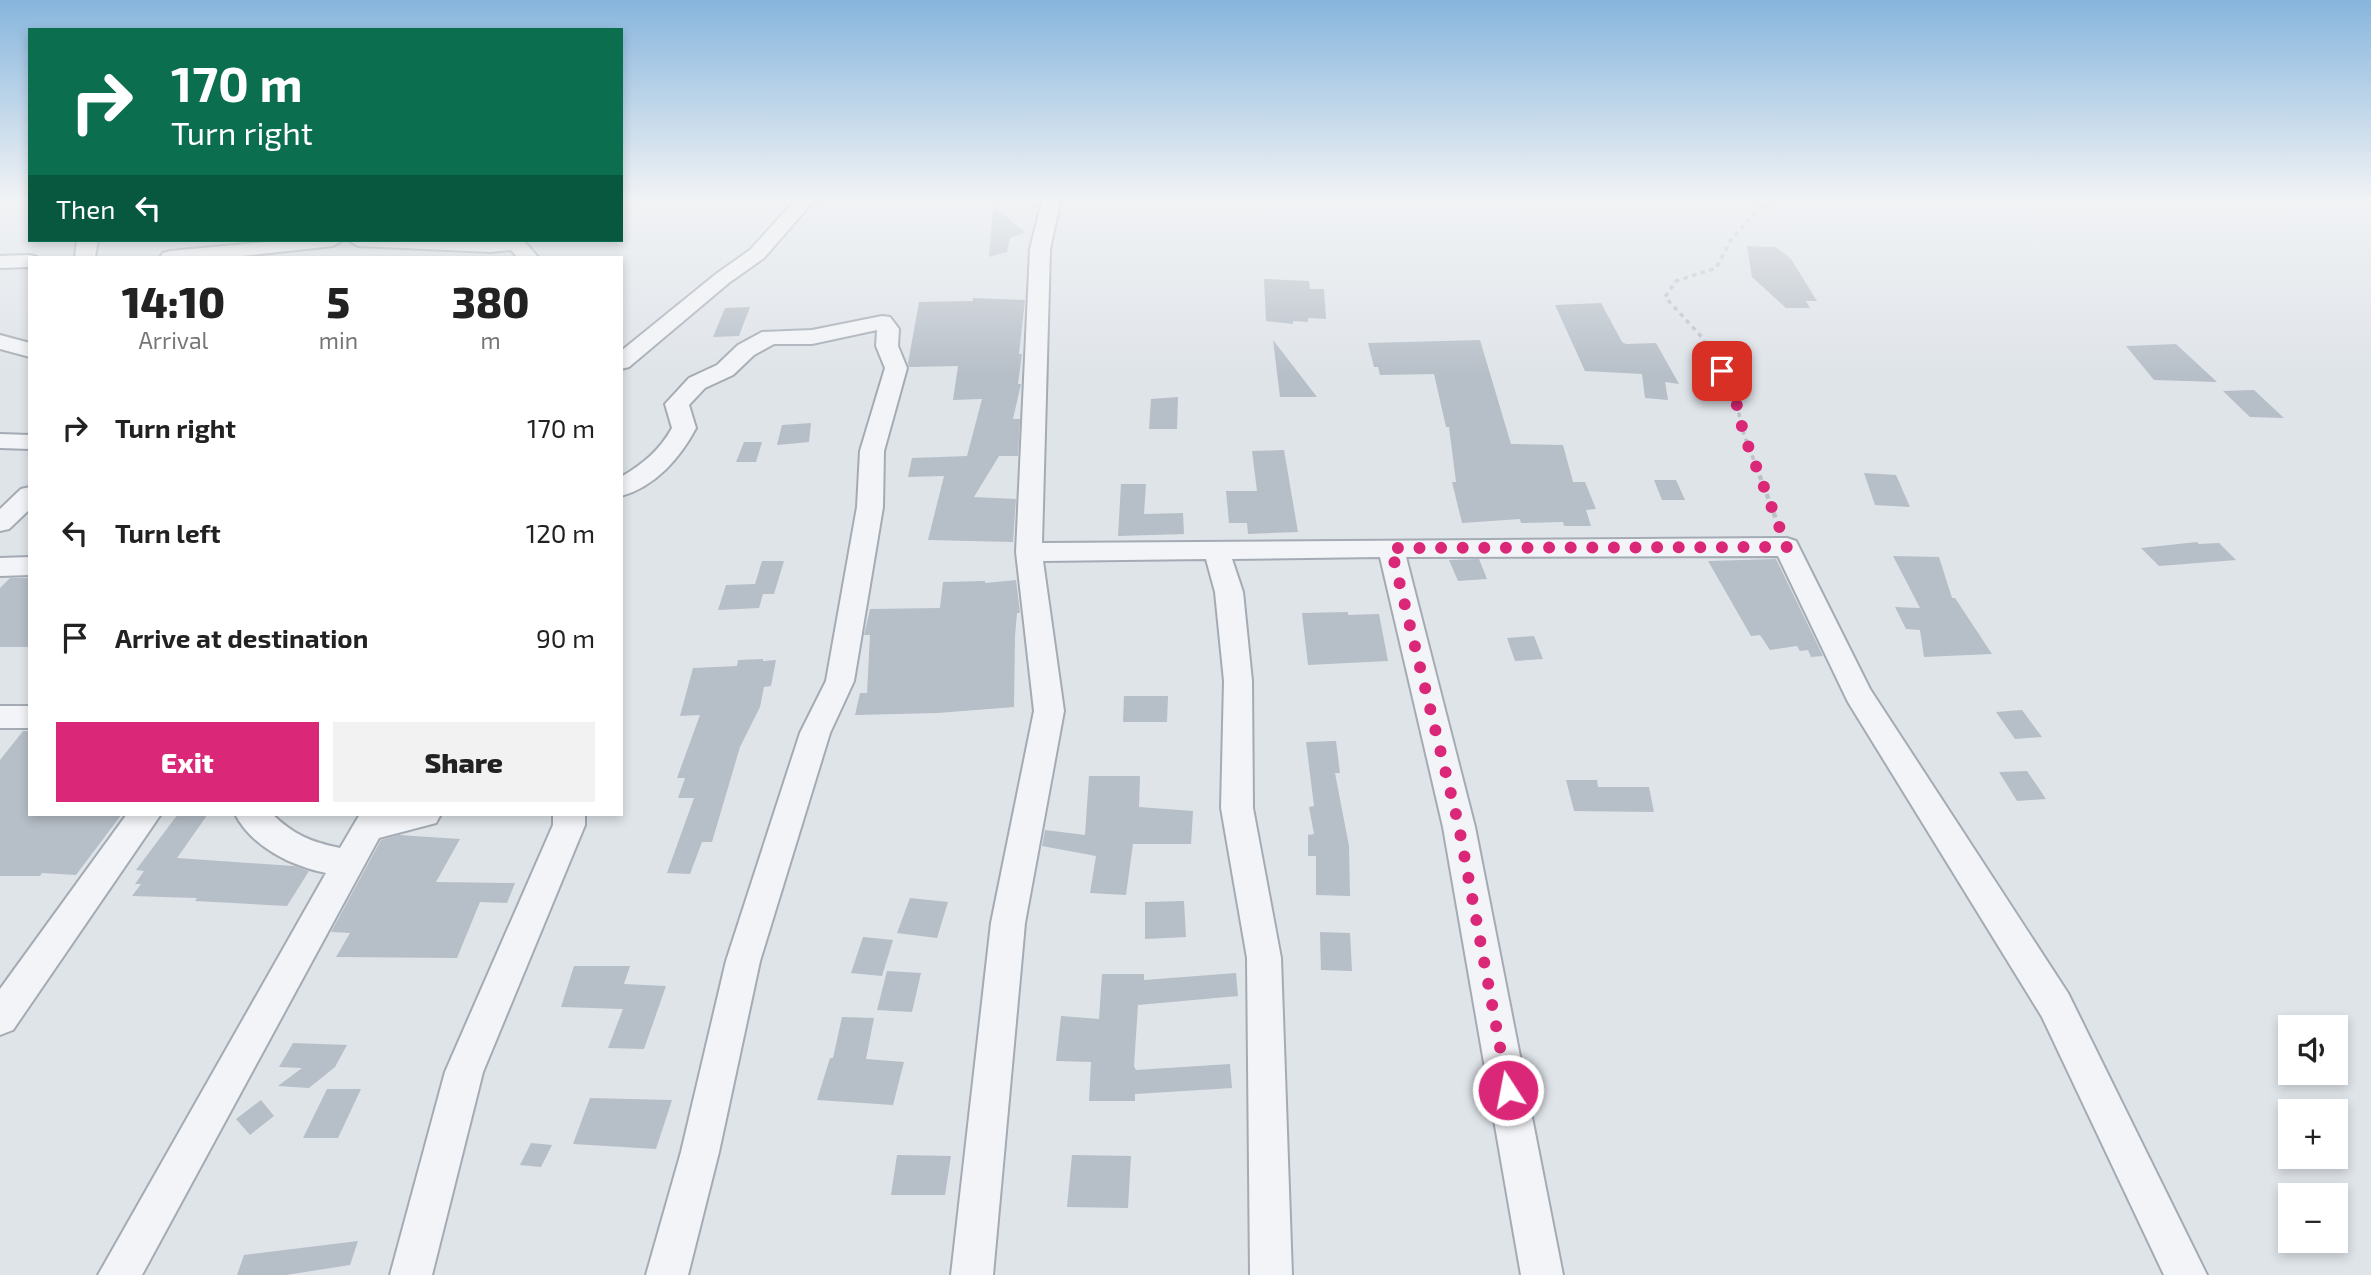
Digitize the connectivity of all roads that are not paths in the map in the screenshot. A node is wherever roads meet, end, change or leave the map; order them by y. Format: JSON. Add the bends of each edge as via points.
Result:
{"nodes":[{"id":1,"x":752,"y":258,"type":"edge"},
{"id":2,"x":1040,"y":258,"type":"edge"},
{"id":3,"x":28,"y":261,"type":"edge"},
{"id":4,"x":0,"y":262,"type":"edge"},
{"id":5,"x":0,"y":342,"type":"edge"},
{"id":6,"x":28,"y":350,"type":"edge"},
{"id":7,"x":623,"y":360,"type":"edge"},
{"id":8,"x":0,"y":442,"type":"edge"},
{"id":9,"x":28,"y":442,"type":"edge"},
{"id":10,"x":623,"y":487,"type":"edge"},
{"id":11,"x":28,"y":497,"type":"edge"},
{"id":12,"x":0,"y":523,"type":"edge"},
{"id":13,"x":1391,"y":548,"type":"junction"},
{"id":14,"x":1216,"y":550,"type":"junction"},
{"id":15,"x":1029,"y":552,"type":"junction"},
{"id":16,"x":0,"y":566,"type":"edge"},
{"id":17,"x":28,"y":566,"type":"edge"},
{"id":18,"x":0,"y":717,"type":"edge"},
{"id":19,"x":28,"y":717,"type":"edge"},
{"id":20,"x":144,"y":816,"type":"edge"},
{"id":21,"x":253,"y":816,"type":"edge"},
{"id":22,"x":408,"y":816,"type":"edge"},
{"id":23,"x":569,"y":816,"type":"edge"},
{"id":24,"x":373,"y":820,"type":"edge"},
{"id":25,"x":348,"y":863,"type":"junction"},
{"id":26,"x":0,"y":1018,"type":"edge"},
{"id":27,"x":119,"y":1275,"type":"edge"},
{"id":28,"x":411,"y":1275,"type":"edge"},
{"id":29,"x":667,"y":1275,"type":"edge"},
{"id":30,"x":972,"y":1275,"type":"edge"},
{"id":31,"x":1271,"y":1275,"type":"edge"},
{"id":32,"x":1542,"y":1275,"type":"edge"},
{"id":33,"x":2186,"y":1275,"type":"edge"}],
"edges":[{"from":1,"to":7,"type":"street"},
{"from":2,"to":15,"type":"street"},
{"from":3,"to":4,"type":"street"},
{"from":5,"to":6,"type":"street"},
{"from":8,"to":9,"type":"street"},
{"from":10,"to":29,"type":"street","via":[[656,468],[674,446],[684,428],[677,404],[680,399],[746,350],[770,337],[812,337],[882,321],[888,329],[887,346],[896,368],[872,451],[870,507],[840,681],[815,733],[743,961]]},
{"from":11,"to":12,"type":"street"},
{"from":13,"to":14,"type":"street"},
{"from":13,"to":32,"type":"street","via":[[1459,827]]},
{"from":13,"to":33,"type":"street","via":[[1787,547],[1858,694],[2055,1005]]},
{"from":14,"to":15,"type":"street"},
{"from":14,"to":31,"type":"street","via":[[1229,592],[1238,681],[1237,808],[1264,958]]},
{"from":15,"to":30,"type":"street","via":[[1049,711],[1008,923]]},
{"from":16,"to":17,"type":"street"},
{"from":18,"to":19,"type":"street"},
{"from":20,"to":26,"type":"street"},
{"from":21,"to":25,"type":"street","via":[[305,855]]},
{"from":22,"to":24,"type":"street"},
{"from":23,"to":28,"type":"street","via":[[464,1072]]},
{"from":24,"to":25,"type":"street"},
{"from":25,"to":27,"type":"street"}]}
